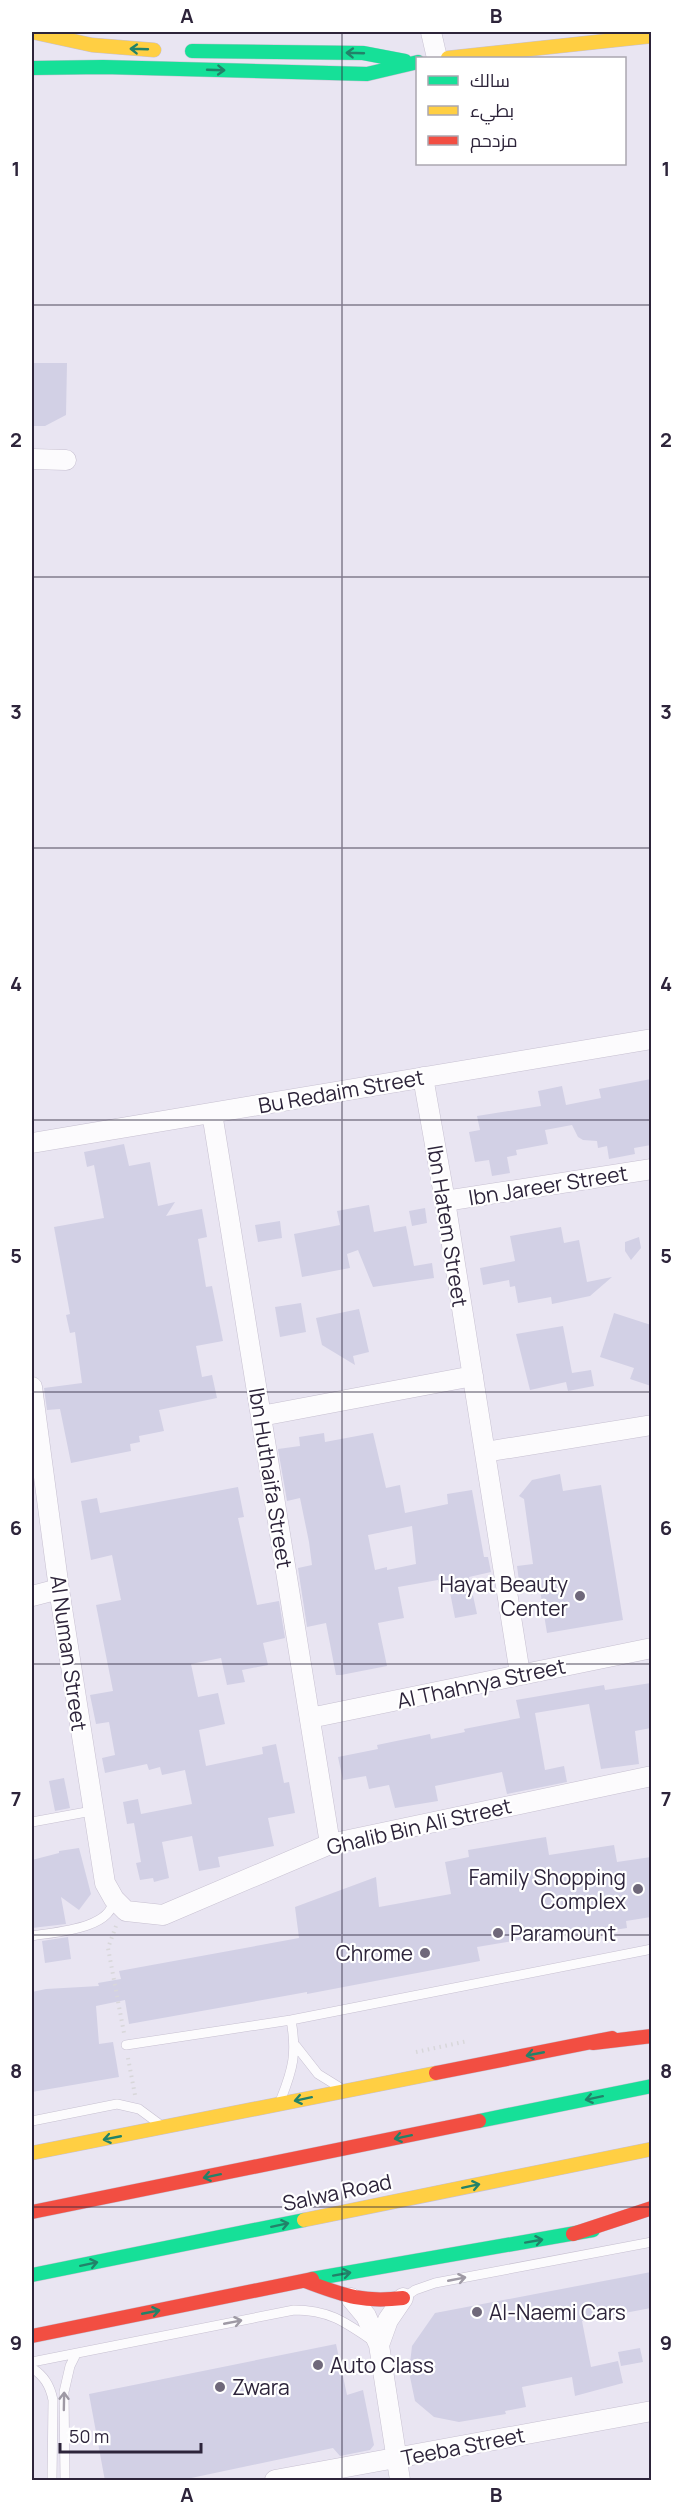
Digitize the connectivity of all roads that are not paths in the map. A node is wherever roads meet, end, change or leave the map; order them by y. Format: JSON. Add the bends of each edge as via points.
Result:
{"nodes":[{"id":1,"x":431,"y":32,"type":"edge"},
{"id":2,"x":32,"y":33,"type":"edge"},
{"id":3,"x":651,"y":36,"type":"edge"},
{"id":4,"x":437,"y":57,"type":"edge"},
{"id":5,"x":457,"y":57,"type":"edge"},
{"id":6,"x":415,"y":62,"type":"edge"},
{"id":7,"x":32,"y":68,"type":"edge"},
{"id":8,"x":32,"y":459,"type":"edge"},
{"id":9,"x":66,"y":460,"type":"dead end"},
{"id":10,"x":651,"y":1039,"type":"edge"},
{"id":11,"x":423,"y":1077,"type":"junction"},
{"id":12,"x":212,"y":1113,"type":"junction"},
{"id":13,"x":32,"y":1143,"type":"edge"},
{"id":14,"x":651,"y":1168,"type":"edge"},
{"id":15,"x":445,"y":1201,"type":"junction"},
{"id":16,"x":473,"y":1376,"type":"junction"},
{"id":17,"x":32,"y":1387,"type":"edge"},
{"id":18,"x":261,"y":1416,"type":"junction"},
{"id":19,"x":651,"y":1425,"type":"edge"},
{"id":20,"x":485,"y":1452,"type":"junction"},
{"id":21,"x":59,"y":1590,"type":"junction"},
{"id":22,"x":32,"y":1596,"type":"edge"},
{"id":23,"x":651,"y":1648,"type":"edge"},
{"id":24,"x":520,"y":1674,"type":"junction"},
{"id":25,"x":310,"y":1718,"type":"junction"},
{"id":26,"x":651,"y":1776,"type":"edge"},
{"id":27,"x":92,"y":1811,"type":"junction"},
{"id":28,"x":32,"y":1822,"type":"edge"},
{"id":29,"x":330,"y":1844,"type":"junction"},
{"id":30,"x":120,"y":1905,"type":"junction"},
{"id":31,"x":32,"y":1936,"type":"edge"},
{"id":32,"x":651,"y":1949,"type":"edge"},
{"id":33,"x":291,"y":2020,"type":"junction"},
{"id":34,"x":651,"y":2029,"type":"edge"},
{"id":35,"x":651,"y":2036,"type":"edge"},
{"id":36,"x":593,"y":2043,"type":"junction"},
{"id":37,"x":126,"y":2045,"type":"road end"},
{"id":38,"x":296,"y":2046,"type":"junction"},
{"id":39,"x":651,"y":2086,"type":"edge"},
{"id":40,"x":345,"y":2090,"type":"junction"},
{"id":41,"x":279,"y":2104,"type":"junction"},
{"id":42,"x":32,"y":2121,"type":"edge"},
{"id":43,"x":164,"y":2128,"type":"junction"},
{"id":44,"x":651,"y":2149,"type":"edge"},
{"id":45,"x":32,"y":2152,"type":"edge"},
{"id":46,"x":651,"y":2208,"type":"edge"},
{"id":47,"x":32,"y":2212,"type":"edge"},
{"id":48,"x":651,"y":2217,"type":"edge"},
{"id":49,"x":573,"y":2234,"type":"junction"},
{"id":50,"x":651,"y":2242,"type":"edge"},
{"id":51,"x":32,"y":2275,"type":"edge"},
{"id":52,"x":304,"y":2280,"type":"junction"},
{"id":53,"x":351,"y":2298,"type":"junction"},
{"id":54,"x":403,"y":2298,"type":"junction"},
{"id":55,"x":32,"y":2336,"type":"edge"},
{"id":56,"x":379,"y":2345,"type":"junction"},
{"id":57,"x":76,"y":2354,"type":"junction"},
{"id":58,"x":32,"y":2362,"type":"edge"},
{"id":59,"x":32,"y":2368,"type":"edge"},
{"id":60,"x":651,"y":2411,"type":"edge"},
{"id":61,"x":396,"y":2459,"type":"junction"},
{"id":62,"x":52,"y":2481,"type":"edge"},
{"id":63,"x":65,"y":2481,"type":"edge"},
{"id":64,"x":275,"y":2481,"type":"edge"},
{"id":65,"x":400,"y":2481,"type":"edge"}],
"edges":[{"from":1,"to":4,"type":"street"},
{"from":6,"to":2,"type":"main road","one_way":true,"via":[[363,53],[121,49]]},
{"from":3,"to":5,"type":"main road"},
{"from":7,"to":6,"type":"main road","one_way":true,"via":[[367,74]]},
{"from":8,"to":9,"type":"street"},
{"from":10,"to":11,"type":"street","name":"Bu Redaim Street"},
{"from":11,"to":12,"type":"street","name":"Bu Redaim Street"},
{"from":11,"to":15,"type":"street","name":"Ibn Hatem Street"},
{"from":12,"to":13,"type":"street","name":"Bu Redaim Street"},
{"from":12,"to":18,"type":"street","name":"Ibn Huthaifa Street"},
{"from":14,"to":15,"type":"street","name":"Ibn Jareer Street"},
{"from":15,"to":16,"type":"street","name":"Ibn Hatem Street"},
{"from":16,"to":18,"type":"street"},
{"from":16,"to":20,"type":"street","name":"Ibn Hatem Street"},
{"from":17,"to":21,"type":"street","name":"Al Numan Street"},
{"from":18,"to":25,"type":"street","name":"Ibn Huthaifa Street"},
{"from":19,"to":20,"type":"street"},
{"from":20,"to":24,"type":"street","name":"Ibn Hatem Street"},
{"from":21,"to":22,"type":"street"},
{"from":21,"to":27,"type":"street","name":"Al Numan Street"},
{"from":23,"to":24,"type":"street","name":"Al Thahnya Street"},
{"from":24,"to":25,"type":"street","name":"Al Thahnya Street"},
{"from":25,"to":29,"type":"street","name":"Ibn Huthaifa Street"},
{"from":26,"to":29,"type":"street","name":"Ghalib Bin Ali Street"},
{"from":27,"to":28,"type":"lane"},
{"from":27,"to":30,"type":"street","name":"Al Numan Street","via":[[105,1883]]},
{"from":29,"to":30,"type":"street","name":"Ghalib Bin Ali Street","via":[[163,1915]]},
{"from":30,"to":31,"type":"lane","via":[[91,1925]]},
{"from":32,"to":33,"type":"lane"},
{"from":33,"to":37,"type":"lane"},
{"from":33,"to":38,"type":"lane"},
{"from":34,"to":36,"type":"main road"},
{"from":35,"to":36,"type":"main road"},
{"from":36,"to":40,"type":"main road","one_way":true},
{"from":38,"to":40,"type":"lane","via":[[318,2074]]},
{"from":38,"to":41,"type":"lane"},
{"from":39,"to":47,"type":"main road","name":"Salwa Road","one_way":true},
{"from":40,"to":41,"type":"main road","one_way":true},
{"from":41,"to":43,"type":"main road"},
{"from":42,"to":43,"type":"lane","via":[[117,2104],[139,2109]]},
{"from":43,"to":45,"type":"main road","one_way":true},
{"from":51,"to":44,"type":"main road","name":"Salwa Road","one_way":true},
{"from":46,"to":49,"type":"main road"},
{"from":48,"to":49,"type":"main road"},
{"from":52,"to":49,"type":"main road","one_way":true},
{"from":54,"to":50,"type":"lane","one_way":true,"via":[[435,2283]]},
{"from":52,"to":53,"type":"main road"},
{"from":55,"to":52,"type":"main road","one_way":true},
{"from":53,"to":54,"type":"main road"},
{"from":53,"to":56,"type":"street","via":[[366,2316]]},
{"from":54,"to":56,"type":"street","via":[[388,2320]]},
{"from":57,"to":56,"type":"lane","one_way":true,"via":[[294,2310],[330,2314]]},
{"from":56,"to":61,"type":"street"},
{"from":57,"to":58,"type":"lane"},
{"from":63,"to":57,"type":"lane","one_way":true,"via":[[64,2392]]},
{"from":59,"to":62,"type":"lane","via":[[51,2387]]},
{"from":60,"to":61,"type":"street","name":"Teeba Street"},
{"from":61,"to":64,"type":"street","name":"Teeba Street"},
{"from":61,"to":65,"type":"street"}]}
